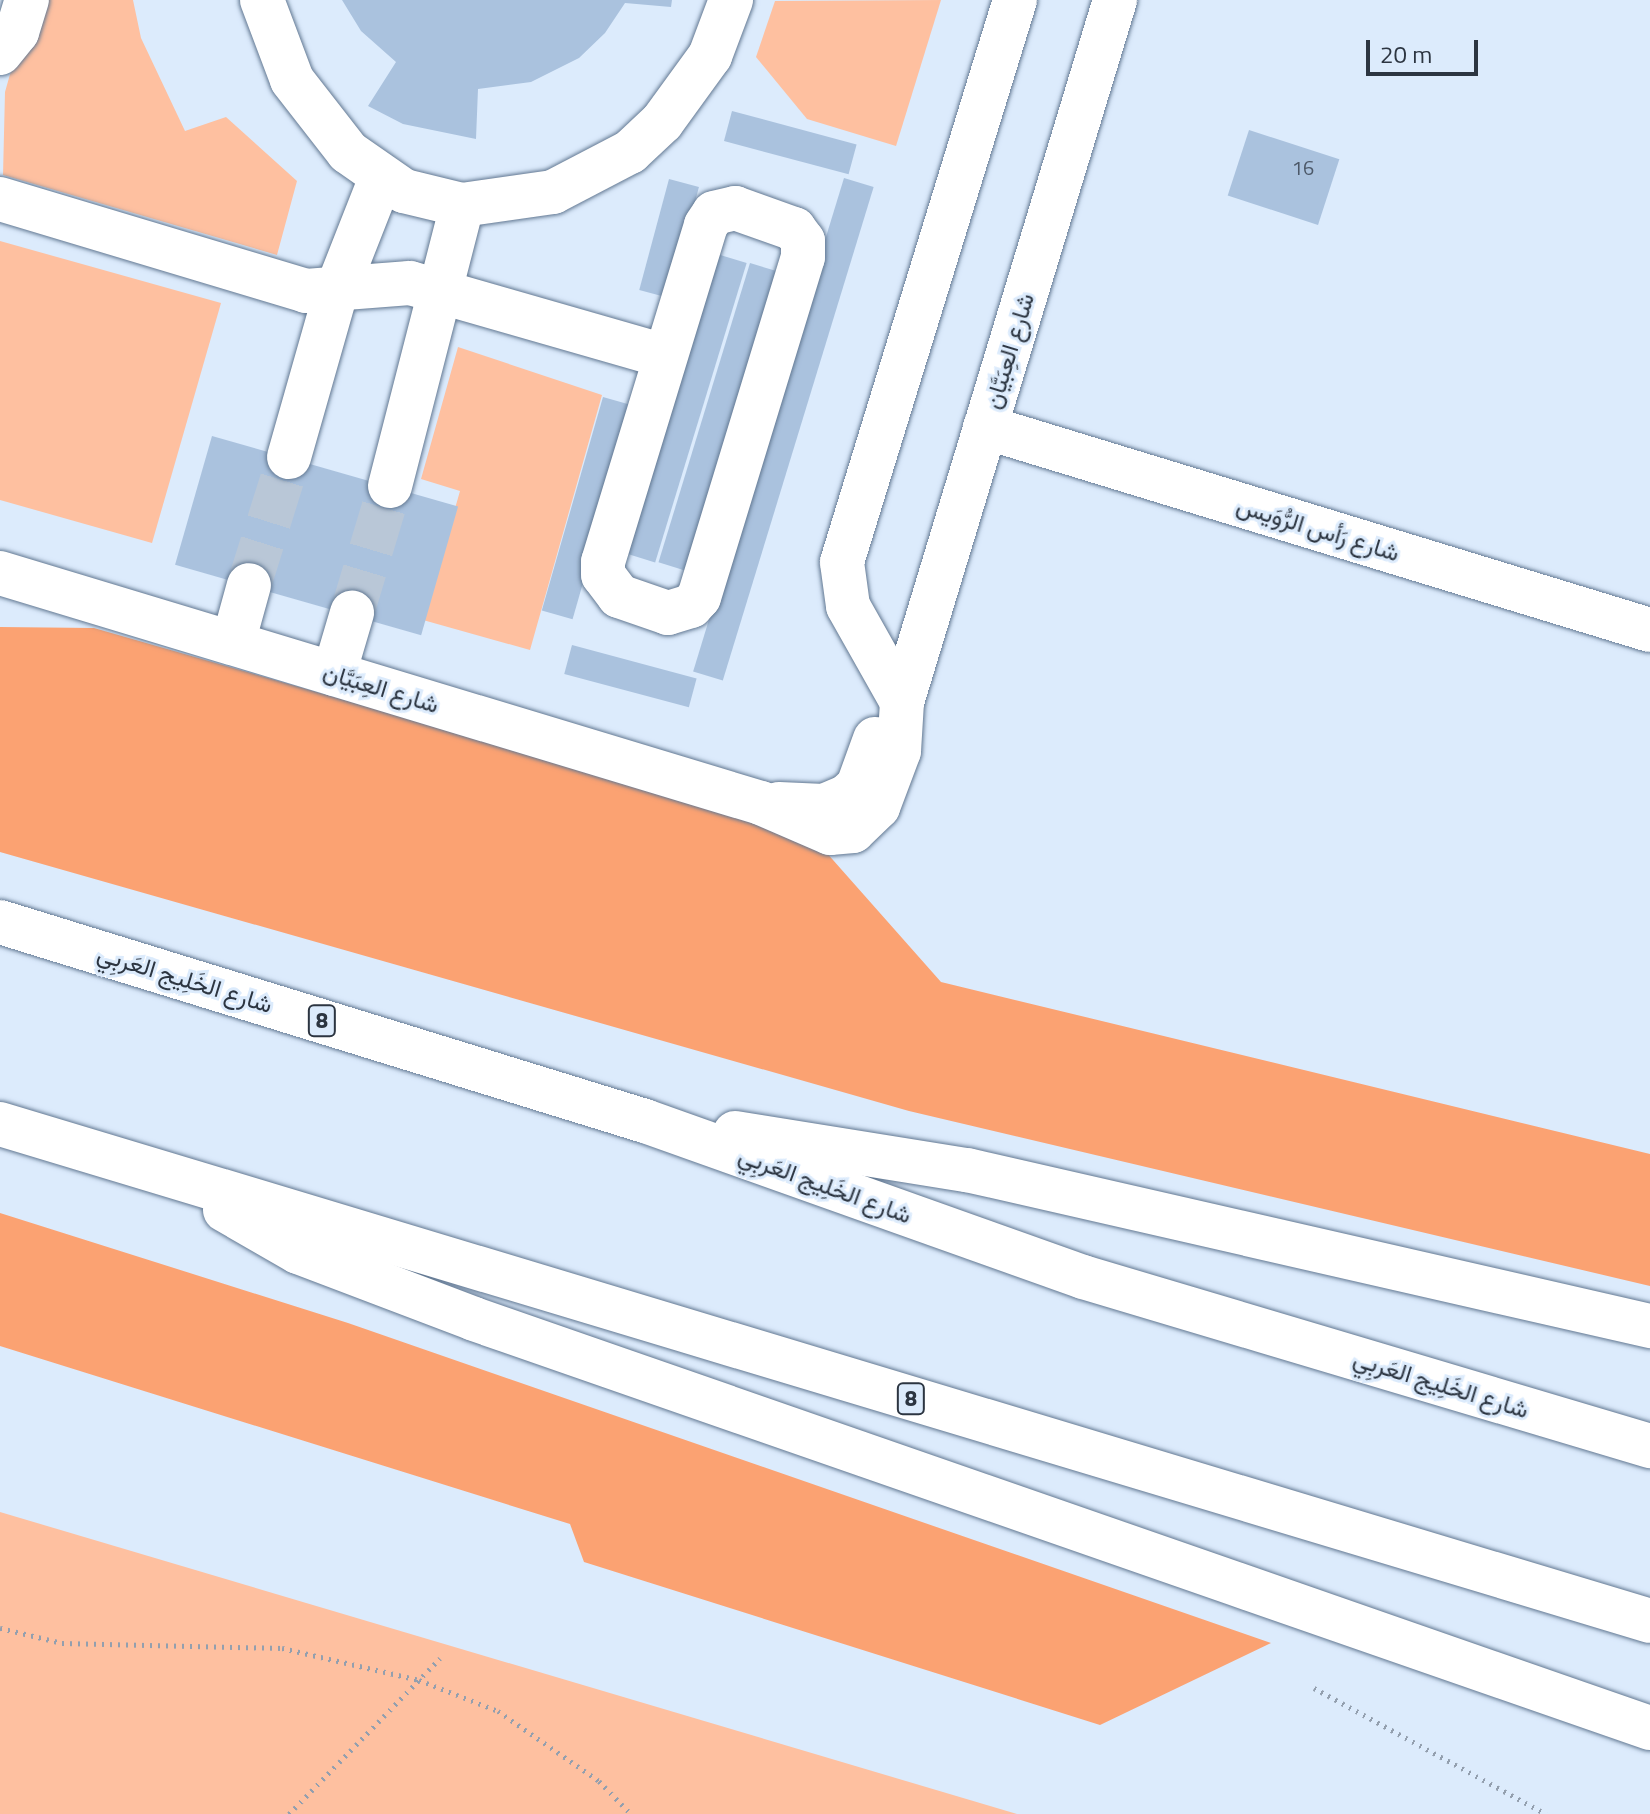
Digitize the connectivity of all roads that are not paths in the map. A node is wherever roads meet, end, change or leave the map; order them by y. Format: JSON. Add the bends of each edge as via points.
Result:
{"nodes":[{"id":1,"x":27,"y":0,"type":"edge"},
{"id":2,"x":262,"y":0,"type":"edge"},
{"id":3,"x":731,"y":0,"type":"edge"},
{"id":4,"x":1015,"y":0,"type":"edge"},
{"id":5,"x":1115,"y":0,"type":"edge"},
{"id":6,"x":0,"y":53,"type":"edge"},
{"id":7,"x":381,"y":178,"type":"junction"},
{"id":8,"x":0,"y":199,"type":"edge"},
{"id":9,"x":462,"y":205,"type":"junction"},
{"id":10,"x":443,"y":291,"type":"junction"},
{"id":11,"x":336,"y":292,"type":"junction"},
{"id":12,"x":664,"y":356,"type":"junction"},
{"id":13,"x":985,"y":427,"type":"junction"},
{"id":14,"x":289,"y":457,"type":"tunnel mouth"},
{"id":15,"x":390,"y":486,"type":"tunnel mouth"},
{"id":16,"x":0,"y":573,"type":"edge"},
{"id":17,"x":249,"y":585,"type":"tunnel mouth"},
{"id":18,"x":352,"y":613,"type":"tunnel mouth"},
{"id":19,"x":1650,"y":630,"type":"edge"},
{"id":20,"x":233,"y":643,"type":"junction"},
{"id":21,"x":334,"y":674,"type":"junction"},
{"id":22,"x":902,"y":702,"type":"junction"},
{"id":23,"x":0,"y":922,"type":"edge"},
{"id":24,"x":645,"y":1121,"type":"junction"},
{"id":25,"x":0,"y":1124,"type":"edge"},
{"id":26,"x":172,"y":1177,"type":"junction"},
{"id":27,"x":1650,"y":1326,"type":"edge"},
{"id":28,"x":1650,"y":1446,"type":"edge"},
{"id":29,"x":1650,"y":1621,"type":"edge"},
{"id":30,"x":1650,"y":1728,"type":"edge"}],
"edges":[{"from":1,"to":6,"type":"main road","via":[[17,32]]},
{"from":2,"to":7,"type":"main road","via":[[286,66],[317,118]]},
{"from":3,"to":9,"type":"main road","via":[[710,56],[662,122],[630,152],[553,192]]},
{"from":4,"to":22,"type":"main road","via":[[842,562],[848,606]]},
{"from":5,"to":13,"type":"main road","name":"شارع العِبَيَّان"},
{"from":7,"to":9,"type":"main road","via":[[404,191]]},
{"from":7,"to":11,"type":"main road"},
{"from":8,"to":11,"type":"main road","via":[[306,291]]},
{"from":9,"to":10,"type":"main road"},
{"from":10,"to":11,"type":"main road","via":[[392,282]]},
{"from":10,"to":12,"type":"main road"},
{"from":10,"to":15,"type":"main road"},
{"from":11,"to":14,"type":"main road"},
{"from":12,"to":12,"type":"main road","via":[[603,575],[619,596],[668,613],[691,606],[699,597],[803,257],[799,235],[735,208],[714,213]]},
{"from":13,"to":19,"type":"main road","name":"شارع رَأس الرُّوَيس"},
{"from":13,"to":22,"type":"main road","name":"شارع العِبَيَّان"},
{"from":16,"to":20,"type":"main road","name":"شارع العِبَيَّان"},
{"from":17,"to":20,"type":"main road"},
{"from":18,"to":21,"type":"main road"},
{"from":20,"to":21,"type":"main road","name":"شارع العِبَيَّان"},
{"from":21,"to":22,"type":"main road","name":"شارع العِبَيَّان","via":[[761,803],[824,806],[847,796],[864,773],[878,732]]},
{"from":23,"to":24,"type":"main road","name":"شارع الخَلِيج العَربِي","number":"8"},
{"from":24,"to":27,"type":"main road","via":[[967,1170]]},
{"from":24,"to":28,"type":"main road","name":"شارع الخَلِيج العَربِي","number":"8","via":[[1083,1277]]},
{"from":25,"to":26,"type":"main road","number":"8"},
{"from":26,"to":29,"type":"main road","number":"8"},
{"from":26,"to":30,"type":"main road","via":[[298,1252],[474,1319]]}]}
